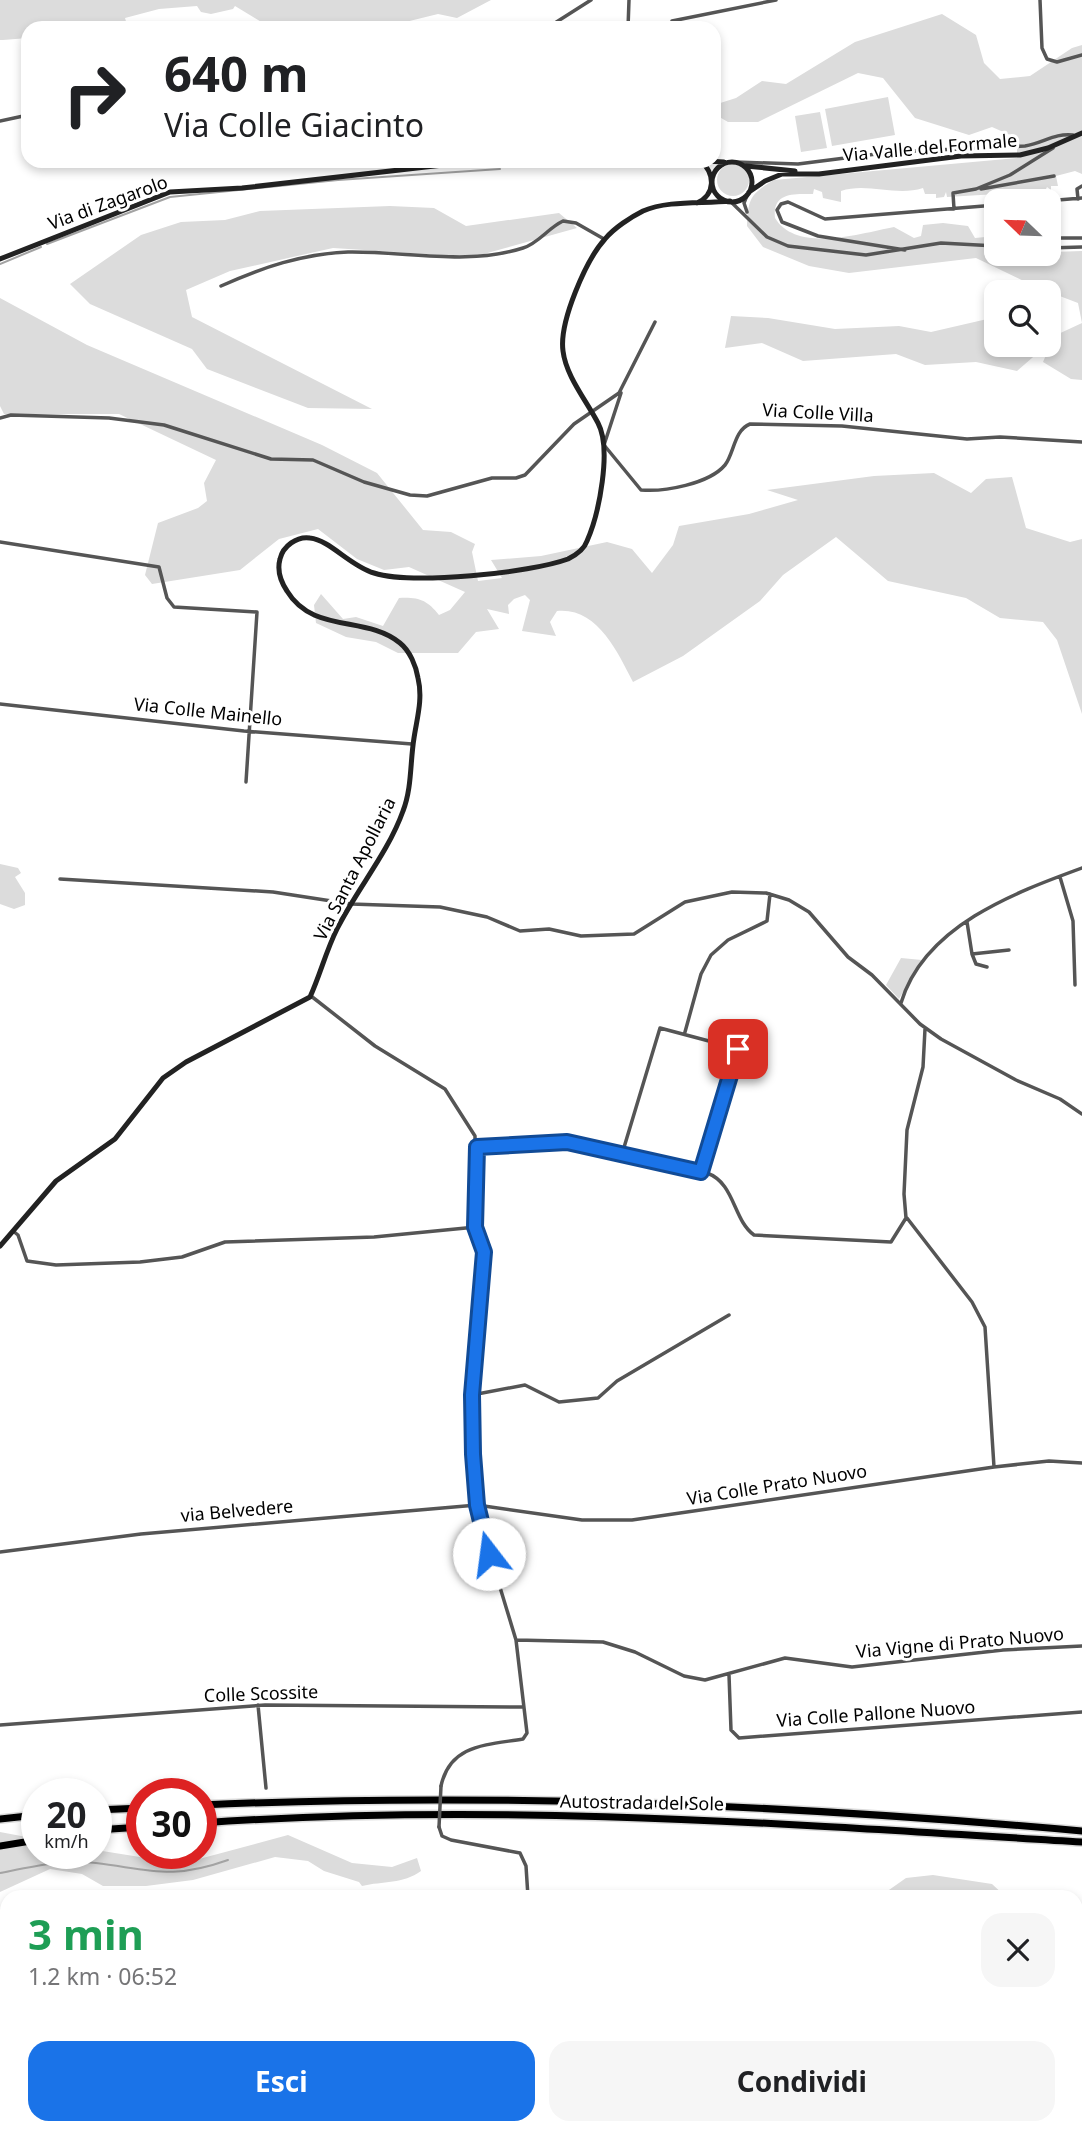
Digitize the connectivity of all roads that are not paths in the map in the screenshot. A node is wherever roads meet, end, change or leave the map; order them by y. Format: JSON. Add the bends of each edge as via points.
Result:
{"nodes":[{"id":1,"x":591,"y":0,"type":"edge"},
{"id":2,"x":629,"y":0,"type":"edge"},
{"id":3,"x":776,"y":0,"type":"edge"},
{"id":4,"x":1040,"y":0,"type":"edge"},
{"id":5,"x":558,"y":21,"type":"edge"},
{"id":6,"x":628,"y":21,"type":"edge"},
{"id":7,"x":677,"y":21,"type":"edge"},
{"id":8,"x":1082,"y":55,"type":"edge"},
{"id":9,"x":21,"y":116,"type":"edge"},
{"id":10,"x":0,"y":121,"type":"edge"},
{"id":11,"x":1082,"y":133,"type":"edge"},
{"id":12,"x":1075,"y":135,"type":"junction"},
{"id":13,"x":1057,"y":144,"type":"junction"},
{"id":14,"x":721,"y":162,"type":"edge"},
{"id":15,"x":727,"y":162,"type":"junction"},
{"id":16,"x":735,"y":162,"type":"junction"},
{"id":17,"x":721,"y":166,"type":"edge"},
{"id":18,"x":745,"y":166,"type":"junction"},
{"id":19,"x":406,"y":168,"type":"edge"},
{"id":20,"x":708,"y":168,"type":"edge"},
{"id":21,"x":719,"y":168,"type":"edge"},
{"id":22,"x":819,"y":174,"type":"junction"},
{"id":23,"x":1054,"y":177,"type":"dead end"},
{"id":24,"x":712,"y":179,"type":"junction"},
{"id":25,"x":1082,"y":186,"type":"edge"},
{"id":26,"x":976,"y":190,"type":"junction"},
{"id":27,"x":749,"y":192,"type":"junction"},
{"id":28,"x":1080,"y":198,"type":"edge"},
{"id":29,"x":1061,"y":200,"type":"edge"},
{"id":30,"x":730,"y":201,"type":"junction"},
{"id":31,"x":694,"y":204,"type":"junction"},
{"id":32,"x":984,"y":206,"type":"edge"},
{"id":33,"x":954,"y":209,"type":"junction"},
{"id":34,"x":751,"y":220,"type":"junction"},
{"id":35,"x":1061,"y":238,"type":"edge"},
{"id":36,"x":1082,"y":238,"type":"edge"},
{"id":37,"x":605,"y":239,"type":"junction"},
{"id":38,"x":984,"y":245,"type":"edge"},
{"id":39,"x":1082,"y":247,"type":"edge"},
{"id":40,"x":1061,"y":248,"type":"edge"},
{"id":41,"x":905,"y":250,"type":"junction"},
{"id":42,"x":0,"y":259,"type":"edge"},
{"id":43,"x":220,"y":286,"type":"dead end"},
{"id":44,"x":654,"y":322,"type":"dead end"},
{"id":45,"x":629,"y":377,"type":"junction"},
{"id":46,"x":592,"y":412,"type":"junction"},
{"id":47,"x":0,"y":418,"type":"edge"},
{"id":48,"x":1082,"y":442,"type":"edge"},
{"id":49,"x":604,"y":445,"type":"junction"},
{"id":50,"x":0,"y":542,"type":"edge"},
{"id":51,"x":0,"y":704,"type":"edge"},
{"id":52,"x":250,"y":732,"type":"junction"},
{"id":53,"x":413,"y":744,"type":"junction"},
{"id":54,"x":246,"y":782,"type":"dead end"},
{"id":55,"x":1082,"y":868,"type":"edge"},
{"id":56,"x":1060,"y":876,"type":"junction"},
{"id":57,"x":60,"y":879,"type":"dead end"},
{"id":58,"x":770,"y":894,"type":"junction"},
{"id":59,"x":351,"y":904,"type":"junction"},
{"id":60,"x":967,"y":922,"type":"junction"},
{"id":61,"x":1009,"y":950,"type":"dead end"},
{"id":62,"x":972,"y":954,"type":"junction"},
{"id":63,"x":987,"y":967,"type":"dead end"},
{"id":64,"x":1075,"y":985,"type":"dead end"},
{"id":65,"x":311,"y":996,"type":"junction"},
{"id":66,"x":901,"y":1003,"type":"junction"},
{"id":67,"x":925,"y":1027,"type":"junction"},
{"id":68,"x":685,"y":1033,"type":"junction"},
{"id":69,"x":1082,"y":1114,"type":"edge"},
{"id":70,"x":477,"y":1147,"type":"junction"},
{"id":71,"x":622,"y":1154,"type":"junction"},
{"id":72,"x":701,"y":1172,"type":"junction"},
{"id":73,"x":906,"y":1218,"type":"junction"},
{"id":74,"x":475,"y":1227,"type":"junction"},
{"id":75,"x":13,"y":1231,"type":"junction"},
{"id":76,"x":0,"y":1246,"type":"edge"},
{"id":77,"x":729,"y":1315,"type":"dead end"},
{"id":78,"x":472,"y":1395,"type":"junction"},
{"id":79,"x":1082,"y":1463,"type":"edge"},
{"id":80,"x":994,"y":1467,"type":"junction"},
{"id":81,"x":477,"y":1505,"type":"junction"},
{"id":82,"x":0,"y":1552,"type":"edge"},
{"id":83,"x":516,"y":1640,"type":"junction"},
{"id":84,"x":1082,"y":1646,"type":"edge"},
{"id":85,"x":729,"y":1675,"type":"junction"},
{"id":86,"x":258,"y":1705,"type":"junction"},
{"id":87,"x":524,"y":1707,"type":"junction"},
{"id":88,"x":1082,"y":1712,"type":"edge"},
{"id":89,"x":0,"y":1725,"type":"edge"},
{"id":90,"x":266,"y":1788,"type":"dead end"},
{"id":91,"x":217,"y":1805,"type":"edge"},
{"id":92,"x":21,"y":1817,"type":"edge"},
{"id":93,"x":0,"y":1819,"type":"edge"},
{"id":94,"x":217,"y":1822,"type":"edge"},
{"id":95,"x":1082,"y":1830,"type":"edge"},
{"id":96,"x":1082,"y":1842,"type":"edge"},
{"id":97,"x":21,"y":1843,"type":"edge"},
{"id":98,"x":0,"y":1846,"type":"edge"},
{"id":99,"x":527,"y":1890,"type":"edge"}],
"edges":[{"from":1,"to":5,"type":"street"},
{"from":2,"to":6,"type":"street"},
{"from":3,"to":7,"type":"street"},
{"from":4,"to":8,"type":"street","via":[[1046,60]]},
{"from":9,"to":10,"type":"street"},
{"from":11,"to":12,"type":"street","name":"Via Valle del Formale"},
{"from":12,"to":13,"type":"street","name":"Via Valle del Formale"},
{"from":12,"to":16,"type":"street","via":[[1056,134],[1025,146],[892,152],[804,163]]},
{"from":13,"to":22,"type":"street","name":"Via Valle del Formale","via":[[1016,155],[957,156]]},
{"from":13,"to":26,"type":"street","via":[[1035,162]]},
{"from":14,"to":15,"type":"street"},
{"from":15,"to":16,"type":"street"},
{"from":15,"to":17,"type":"street"},
{"from":16,"to":18,"type":"street"},
{"from":18,"to":22,"type":"street","name":"Via Valle del Formale"},
{"from":18,"to":27,"type":"street","via":[[751,176]]},
{"from":19,"to":42,"type":"street","name":"Via di Zagarolo","via":[[170,192]]},
{"from":20,"to":24,"type":"street"},
{"from":21,"to":24,"type":"street"},
{"from":22,"to":27,"type":"street","name":"Via Valle del Formale","via":[[775,176]]},
{"from":23,"to":26,"type":"street"},
{"from":24,"to":30,"type":"street","via":[[718,195]]},
{"from":24,"to":31,"type":"street","via":[[707,196]]},
{"from":25,"to":28,"type":"street","via":[[1077,189]]},
{"from":26,"to":33,"type":"street","via":[[953,193]]},
{"from":27,"to":30,"type":"street"},
{"from":27,"to":34,"type":"street","via":[[744,205]]},
{"from":28,"to":29,"type":"street"},
{"from":30,"to":31,"type":"street","name":"Via Santa Apollaria"},
{"from":30,"to":34,"type":"street"},
{"from":31,"to":37,"type":"street","name":"Via Santa Apollaria","via":[[646,210]]},
{"from":32,"to":33,"type":"street"},
{"from":33,"to":41,"type":"street","via":[[819,218],[788,202],[781,204],[777,213],[783,224],[800,231]]},
{"from":34,"to":41,"type":"street","via":[[765,236],[782,245],[860,255]]},
{"from":35,"to":36,"type":"street"},
{"from":37,"to":43,"type":"street","via":[[563,221],[520,248],[467,258],[403,253],[291,258]]},
{"from":37,"to":46,"type":"street","name":"Via Santa Apollaria","via":[[571,306],[563,344],[567,366]]},
{"from":38,"to":41,"type":"street","via":[[941,243]]},
{"from":39,"to":40,"type":"street"},
{"from":44,"to":45,"type":"street"},
{"from":45,"to":46,"type":"street","via":[[619,393]]},
{"from":45,"to":49,"type":"street"},
{"from":46,"to":47,"type":"street","via":[[565,432],[522,477],[492,478],[427,496],[381,487],[313,460],[258,456],[164,425],[87,417]]},
{"from":46,"to":49,"type":"street","name":"Via Santa Apollaria"},
{"from":48,"to":49,"type":"street","name":"Via Colle Villa","via":[[750,424],[741,429],[726,464],[718,471],[655,491],[642,490]]},
{"from":49,"to":53,"type":"street","name":"Via Santa Apollaria","via":[[593,524],[585,546],[571,558],[478,573],[398,577],[363,569],[312,538],[297,539],[282,553],[282,582],[300,608],[316,617],[383,634],[406,650],[421,694]]},
{"from":50,"to":52,"type":"street","via":[[159,567],[174,607],[257,612]]},
{"from":51,"to":52,"type":"street","name":"Via Colle Mainello"},
{"from":52,"to":53,"type":"street","name":"Via Colle Mainello"},
{"from":52,"to":54,"type":"street"},
{"from":53,"to":59,"type":"street","name":"Via Santa Apollaria","via":[[402,813]]},
{"from":55,"to":56,"type":"street"},
{"from":56,"to":60,"type":"street"},
{"from":56,"to":64,"type":"street","via":[[1073,921]]},
{"from":57,"to":59,"type":"street","via":[[273,892]]},
{"from":58,"to":59,"type":"street","via":[[732,892],[685,902],[643,930],[603,936],[549,929],[520,931],[487,917],[440,907]]},
{"from":58,"to":66,"type":"street","via":[[809,912],[848,957]]},
{"from":58,"to":68,"type":"street","via":[[767,921],[728,940],[708,959]]},
{"from":59,"to":65,"type":"street","name":"Via Santa Apollaria"},
{"from":60,"to":62,"type":"street"},
{"from":60,"to":66,"type":"street","via":[[926,956]]},
{"from":61,"to":62,"type":"street"},
{"from":62,"to":63,"type":"street","via":[[976,964]]},
{"from":65,"to":70,"type":"street","via":[[375,1046],[445,1089],[472,1128]]},
{"from":65,"to":75,"type":"street","via":[[163,1078],[115,1139],[56,1181]]},
{"from":66,"to":67,"type":"street"},
{"from":67,"to":69,"type":"street"},
{"from":67,"to":73,"type":"street","via":[[921,1076],[907,1130]]},
{"from":68,"to":71,"type":"street","via":[[660,1028]]},
{"from":68,"to":72,"type":"street","via":[[739,1050]]},
{"from":70,"to":71,"type":"street","via":[[567,1142]]},
{"from":70,"to":74,"type":"street"},
{"from":71,"to":72,"type":"street"},
{"from":72,"to":73,"type":"street","via":[[718,1179],[747,1230],[759,1237],[891,1242]]},
{"from":73,"to":80,"type":"street","via":[[972,1303],[985,1327]]},
{"from":74,"to":75,"type":"street","via":[[374,1237],[225,1242],[177,1258],[57,1265],[27,1261]]},
{"from":74,"to":78,"type":"street","via":[[484,1252]]},
{"from":75,"to":76,"type":"street"},
{"from":77,"to":78,"type":"street","via":[[617,1381],[598,1398],[559,1402],[524,1385]]},
{"from":78,"to":81,"type":"street"},
{"from":79,"to":80,"type":"street","name":"Via Colle Prato Nuovo"},
{"from":80,"to":81,"type":"street","name":"Via Colle Prato Nuovo","via":[[618,1522]]},
{"from":81,"to":82,"type":"street","name":"via Belvedere","via":[[141,1534]]},
{"from":81,"to":83,"type":"street"},
{"from":83,"to":85,"type":"street","name":"Via Vigne di Prato Nuovo","via":[[593,1640],[635,1652],[684,1676],[705,1680]]},
{"from":83,"to":87,"type":"street"},
{"from":84,"to":85,"type":"street","name":"Via Vigne di Prato Nuovo","via":[[852,1667],[785,1658]]},
{"from":85,"to":88,"type":"street","name":"Via Colle Pallone Nuovo","via":[[731,1730],[739,1738]]},
{"from":86,"to":87,"type":"street","name":"Colle Scossite"},
{"from":86,"to":89,"type":"street","name":"Colle Scossite"},
{"from":86,"to":90,"type":"street"},
{"from":87,"to":99,"type":"street","bridge":true,"via":[[525,1738],[458,1755],[447,1768],[441,1786],[439,1828],[442,1836],[451,1840],[523,1856]]},
{"from":91,"to":95,"type":"highway","name":"Autostrada del Sole","via":[[605,1804]]},
{"from":92,"to":93,"type":"highway"},
{"from":94,"to":96,"type":"highway","name":"Autostrada del Sole","via":[[295,1816],[646,1817]]},
{"from":97,"to":98,"type":"highway"}]}
